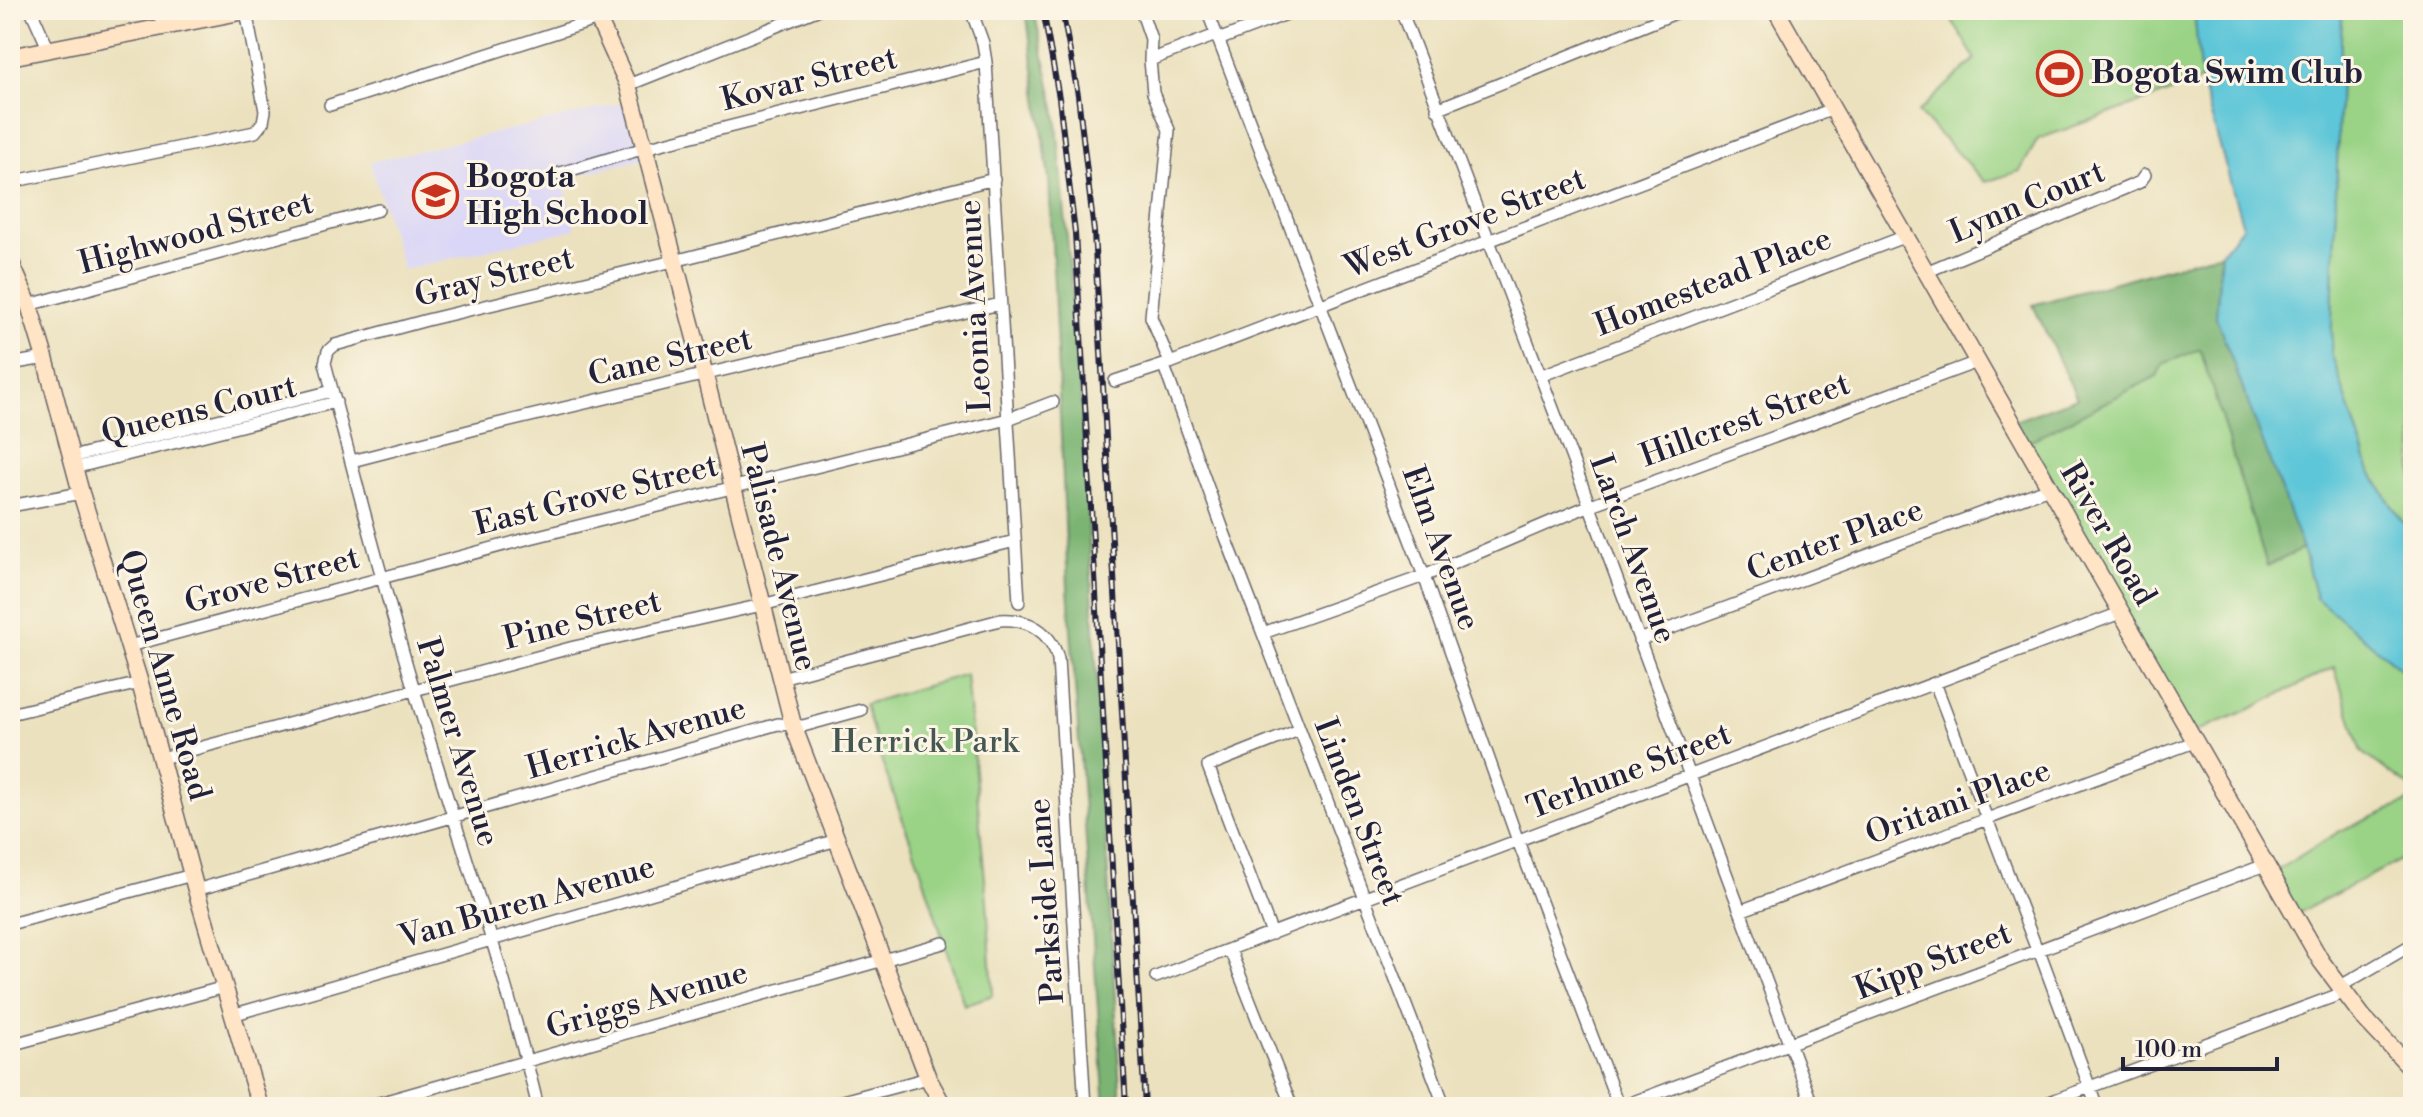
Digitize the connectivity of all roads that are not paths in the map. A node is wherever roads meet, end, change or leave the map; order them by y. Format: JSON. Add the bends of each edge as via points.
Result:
{"nodes":[{"id":1,"x":31,"y":10,"type":"edge"},
{"id":2,"x":157,"y":10,"type":"edge"},
{"id":3,"x":248,"y":10,"type":"edge"},
{"id":4,"x":817,"y":10,"type":"edge"},
{"id":5,"x":971,"y":10,"type":"edge"},
{"id":6,"x":1141,"y":10,"type":"edge"},
{"id":7,"x":1207,"y":10,"type":"edge"},
{"id":8,"x":1297,"y":10,"type":"edge"},
{"id":9,"x":1401,"y":10,"type":"edge"},
{"id":10,"x":1683,"y":10,"type":"edge"},
{"id":11,"x":1776,"y":10,"type":"edge"},
{"id":12,"x":596,"y":15,"type":"edge"},
{"id":13,"x":165,"y":27,"type":"junction"},
{"id":14,"x":1217,"y":38,"type":"junction"},
{"id":15,"x":49,"y":50,"type":"junction"},
{"id":16,"x":10,"y":57,"type":"edge"},
{"id":17,"x":1150,"y":60,"type":"junction"},
{"id":18,"x":986,"y":62,"type":"junction"},
{"id":19,"x":628,"y":85,"type":"junction"},
{"id":20,"x":330,"y":105,"type":"dead end"},
{"id":21,"x":1437,"y":109,"type":"junction"},
{"id":22,"x":1833,"y":109,"type":"junction"},
{"id":23,"x":645,"y":148,"type":"junction"},
{"id":24,"x":557,"y":174,"type":"dead end"},
{"id":25,"x":2145,"y":175,"type":"dead end"},
{"id":26,"x":994,"y":179,"type":"junction"},
{"id":27,"x":10,"y":182,"type":"edge"},
{"id":28,"x":378,"y":210,"type":"dead end"},
{"id":29,"x":1906,"y":236,"type":"junction"},
{"id":30,"x":1488,"y":242,"type":"junction"},
{"id":31,"x":10,"y":260,"type":"edge"},
{"id":32,"x":674,"y":261,"type":"junction"},
{"id":33,"x":1926,"y":272,"type":"junction"},
{"id":34,"x":1000,"y":304,"type":"junction"},
{"id":35,"x":29,"y":305,"type":"junction"},
{"id":36,"x":1319,"y":307,"type":"junction"},
{"id":37,"x":45,"y":358,"type":"junction"},
{"id":38,"x":1977,"y":362,"type":"junction"},
{"id":39,"x":10,"y":364,"type":"edge"},
{"id":40,"x":1167,"y":365,"type":"junction"},
{"id":41,"x":705,"y":376,"type":"junction"},
{"id":42,"x":1540,"y":376,"type":"junction"},
{"id":43,"x":1115,"y":381,"type":"dead end"},
{"id":44,"x":334,"y":396,"type":"junction"},
{"id":45,"x":1053,"y":402,"type":"dead end"},
{"id":46,"x":1008,"y":419,"type":"junction"},
{"id":47,"x":352,"y":461,"type":"junction"},
{"id":48,"x":73,"y":463,"type":"junction"},
{"id":49,"x":2049,"y":488,"type":"junction"},
{"id":50,"x":732,"y":489,"type":"junction"},
{"id":51,"x":81,"y":493,"type":"junction"},
{"id":52,"x":10,"y":506,"type":"edge"},
{"id":53,"x":1588,"y":506,"type":"junction"},
{"id":54,"x":1015,"y":541,"type":"junction"},
{"id":55,"x":1424,"y":576,"type":"junction"},
{"id":56,"x":383,"y":577,"type":"junction"},
{"id":57,"x":1019,"y":602,"type":"dead end"},
{"id":58,"x":762,"y":605,"type":"junction"},
{"id":59,"x":2120,"y":613,"type":"junction"},
{"id":60,"x":1263,"y":633,"type":"junction"},
{"id":61,"x":1639,"y":640,"type":"junction"},
{"id":62,"x":129,"y":646,"type":"junction"},
{"id":63,"x":781,"y":678,"type":"junction"},
{"id":64,"x":140,"y":683,"type":"junction"},
{"id":65,"x":1935,"y":683,"type":"junction"},
{"id":66,"x":414,"y":690,"type":"junction"},
{"id":67,"x":861,"y":710,"type":"dead end"},
{"id":68,"x":10,"y":714,"type":"edge"},
{"id":69,"x":793,"y":725,"type":"junction"},
{"id":70,"x":1299,"y":730,"type":"junction"},
{"id":71,"x":2194,"y":742,"type":"junction"},
{"id":72,"x":162,"y":758,"type":"junction"},
{"id":73,"x":1689,"y":776,"type":"junction"},
{"id":74,"x":454,"y":818,"type":"junction"},
{"id":75,"x":1987,"y":819,"type":"junction"},
{"id":76,"x":837,"y":840,"type":"junction"},
{"id":77,"x":1518,"y":841,"type":"junction"},
{"id":78,"x":2265,"y":865,"type":"junction"},
{"id":79,"x":194,"y":883,"type":"junction"},
{"id":80,"x":1364,"y":899,"type":"junction"},
{"id":81,"x":1740,"y":911,"type":"junction"},
{"id":82,"x":10,"y":924,"type":"edge"},
{"id":83,"x":1272,"y":934,"type":"junction"},
{"id":84,"x":490,"y":939,"type":"junction"},
{"id":85,"x":943,"y":943,"type":"dead end"},
{"id":86,"x":2413,"y":944,"type":"edge"},
{"id":87,"x":1230,"y":950,"type":"junction"},
{"id":88,"x":2037,"y":950,"type":"junction"},
{"id":89,"x":882,"y":959,"type":"junction"},
{"id":90,"x":1156,"y":977,"type":"dead end"},
{"id":91,"x":225,"y":987,"type":"junction"},
{"id":92,"x":2341,"y":990,"type":"junction"},
{"id":93,"x":232,"y":1015,"type":"junction"},
{"id":94,"x":1789,"y":1043,"type":"junction"},
{"id":95,"x":10,"y":1045,"type":"edge"},
{"id":96,"x":527,"y":1062,"type":"junction"},
{"id":97,"x":2413,"y":1070,"type":"edge"},
{"id":98,"x":928,"y":1078,"type":"junction"},
{"id":99,"x":2090,"y":1087,"type":"junction"},
{"id":100,"x":1291,"y":1105,"type":"edge"},
{"id":101,"x":260,"y":1107,"type":"edge"},
{"id":102,"x":365,"y":1107,"type":"edge"},
{"id":103,"x":538,"y":1107,"type":"edge"},
{"id":104,"x":820,"y":1107,"type":"edge"},
{"id":105,"x":944,"y":1107,"type":"edge"},
{"id":106,"x":1085,"y":1107,"type":"edge"},
{"id":107,"x":1276,"y":1107,"type":"edge"},
{"id":108,"x":1445,"y":1107,"type":"edge"},
{"id":109,"x":1620,"y":1107,"type":"edge"},
{"id":110,"x":1813,"y":1107,"type":"edge"},
{"id":111,"x":2036,"y":1107,"type":"edge"},
{"id":112,"x":2097,"y":1107,"type":"edge"}],
"edges":[{"from":1,"to":15,"type":"street"},
{"from":2,"to":13,"type":"street"},
{"from":3,"to":13,"type":"street"},
{"from":3,"to":27,"type":"street","via":[[265,111],[255,132]]},
{"from":4,"to":19,"type":"street"},
{"from":5,"to":18,"type":"street","name":"Leonia Avenue"},
{"from":6,"to":17,"type":"street","name":"Linden Street","via":[[1151,39]]},
{"from":7,"to":14,"type":"street","name":"Elm Avenue"},
{"from":8,"to":14,"type":"street"},
{"from":9,"to":21,"type":"street","name":"Larch Avenue"},
{"from":10,"to":21,"type":"street"},
{"from":11,"to":22,"type":"street","name":"River Road"},
{"from":12,"to":19,"type":"street","name":"Palisade Avenue"},
{"from":12,"to":20,"type":"street"},
{"from":13,"to":15,"type":"street"},
{"from":14,"to":17,"type":"street"},
{"from":14,"to":36,"type":"street","name":"Elm Avenue"},
{"from":15,"to":16,"type":"street"},
{"from":17,"to":40,"type":"street","name":"Linden Street","via":[[1153,93],[1169,130],[1151,317]]},
{"from":18,"to":23,"type":"street","name":"Kovar Street"},
{"from":18,"to":26,"type":"street","name":"Leonia Avenue"},
{"from":19,"to":23,"type":"street","name":"Palisade Avenue"},
{"from":21,"to":30,"type":"street","name":"Larch Avenue"},
{"from":22,"to":29,"type":"street","name":"River Road"},
{"from":22,"to":30,"type":"street","name":"West Grove Street"},
{"from":23,"to":24,"type":"street","name":"Kovar Street"},
{"from":23,"to":32,"type":"street","name":"Palisade Avenue"},
{"from":25,"to":33,"type":"street","name":"Lynn Court","via":[[2140,182]]},
{"from":26,"to":32,"type":"street","name":"Gray Street"},
{"from":26,"to":34,"type":"street","name":"Leonia Avenue"},
{"from":28,"to":35,"type":"street","name":"Highwood Street"},
{"from":29,"to":33,"type":"street","name":"River Road"},
{"from":29,"to":42,"type":"street","name":"Homestead Place"},
{"from":30,"to":36,"type":"street","name":"West Grove Street"},
{"from":30,"to":42,"type":"street","name":"Larch Avenue"},
{"from":31,"to":35,"type":"street","name":"Queen Anne Road"},
{"from":32,"to":41,"type":"street","name":"Palisade Avenue"},
{"from":32,"to":44,"type":"street","name":"Gray Street","via":[[335,345],[325,363]]},
{"from":33,"to":38,"type":"street","name":"River Road"},
{"from":34,"to":41,"type":"street","name":"Cane Street"},
{"from":34,"to":46,"type":"street","name":"Leonia Avenue"},
{"from":35,"to":37,"type":"street","name":"Queen Anne Road"},
{"from":36,"to":40,"type":"street","name":"West Grove Street"},
{"from":36,"to":55,"type":"street","name":"Elm Avenue"},
{"from":37,"to":39,"type":"street"},
{"from":37,"to":48,"type":"street","name":"Queen Anne Road"},
{"from":38,"to":49,"type":"street","name":"River Road"},
{"from":38,"to":53,"type":"street","name":"Hillcrest Street"},
{"from":40,"to":43,"type":"street","name":"West Grove Street"},
{"from":40,"to":60,"type":"street","name":"Linden Street"},
{"from":41,"to":47,"type":"street","name":"Cane Street"},
{"from":41,"to":50,"type":"street","name":"Palisade Avenue"},
{"from":42,"to":53,"type":"street","name":"Larch Avenue"},
{"from":44,"to":47,"type":"street","name":"Palmer Avenue"},
{"from":44,"to":48,"type":"street","name":"Queens Court"},
{"from":45,"to":46,"type":"street","name":"East Grove Street"},
{"from":46,"to":50,"type":"street","name":"East Grove Street"},
{"from":46,"to":54,"type":"street","name":"Leonia Avenue"},
{"from":47,"to":56,"type":"street","name":"Palmer Avenue"},
{"from":48,"to":51,"type":"street","name":"Queen Anne Road"},
{"from":49,"to":59,"type":"street","name":"River Road"},
{"from":49,"to":61,"type":"street","name":"Center Place"},
{"from":50,"to":56,"type":"street","name":"East Grove Street"},
{"from":50,"to":58,"type":"street","name":"Palisade Avenue"},
{"from":51,"to":52,"type":"street"},
{"from":51,"to":62,"type":"street","name":"Queen Anne Road"},
{"from":53,"to":55,"type":"street","name":"Hillcrest Street"},
{"from":53,"to":61,"type":"street","name":"Larch Avenue"},
{"from":54,"to":57,"type":"street","name":"Leonia Avenue"},
{"from":54,"to":58,"type":"street","name":"Pine Street"},
{"from":55,"to":60,"type":"street","name":"Hillcrest Street"},
{"from":55,"to":77,"type":"street","name":"Elm Avenue"},
{"from":56,"to":62,"type":"street","name":"Grove Street"},
{"from":56,"to":66,"type":"street","name":"Palmer Avenue"},
{"from":58,"to":63,"type":"street","name":"Palisade Avenue"},
{"from":58,"to":66,"type":"street","name":"Pine Street"},
{"from":59,"to":65,"type":"street","name":"Terhune Street"},
{"from":59,"to":71,"type":"street","name":"River Road"},
{"from":60,"to":70,"type":"street","name":"Linden Street"},
{"from":61,"to":73,"type":"street","name":"Larch Avenue"},
{"from":62,"to":64,"type":"street","name":"Queen Anne Road"},
{"from":63,"to":69,"type":"street","name":"Palisade Avenue"},
{"from":63,"to":106,"type":"street","name":"Parkside Lane","via":[[1000,620],[1018,620],[1043,632],[1058,659]]},
{"from":64,"to":68,"type":"street"},
{"from":64,"to":72,"type":"street","name":"Queen Anne Road"},
{"from":65,"to":73,"type":"street","name":"Terhune Street"},
{"from":65,"to":75,"type":"street"},
{"from":66,"to":72,"type":"street","name":"Pine Street"},
{"from":66,"to":74,"type":"street","name":"Palmer Avenue"},
{"from":67,"to":69,"type":"street","name":"Herrick Avenue"},
{"from":69,"to":74,"type":"street","name":"Herrick Avenue","via":[[778,724]]},
{"from":69,"to":76,"type":"street","name":"Palisade Avenue"},
{"from":70,"to":80,"type":"street","name":"Linden Street"},
{"from":70,"to":83,"type":"street","via":[[1208,766]]},
{"from":71,"to":75,"type":"street","name":"Oritani Place"},
{"from":71,"to":78,"type":"street","name":"River Road"},
{"from":72,"to":79,"type":"street","name":"Queen Anne Road"},
{"from":73,"to":77,"type":"street","name":"Terhune Street"},
{"from":73,"to":81,"type":"street","name":"Larch Avenue"},
{"from":74,"to":79,"type":"street","name":"Herrick Avenue"},
{"from":74,"to":84,"type":"street","name":"Palmer Avenue"},
{"from":75,"to":81,"type":"street","name":"Oritani Place"},
{"from":75,"to":88,"type":"street"},
{"from":76,"to":84,"type":"street","name":"Van Buren Avenue"},
{"from":76,"to":89,"type":"street","name":"Palisade Avenue"},
{"from":77,"to":80,"type":"street","name":"Terhune Street"},
{"from":77,"to":109,"type":"street","name":"Elm Avenue"},
{"from":78,"to":88,"type":"street","name":"Kipp Street"},
{"from":78,"to":92,"type":"street","name":"River Road"},
{"from":79,"to":82,"type":"street","name":"Herrick Avenue"},
{"from":79,"to":91,"type":"street","name":"Queen Anne Road"},
{"from":80,"to":83,"type":"street","name":"Terhune Street"},
{"from":80,"to":108,"type":"street","name":"Linden Street"},
{"from":81,"to":94,"type":"street","name":"Larch Avenue"},
{"from":83,"to":87,"type":"street","name":"Terhune Street"},
{"from":84,"to":93,"type":"street","name":"Van Buren Avenue"},
{"from":84,"to":96,"type":"street","name":"Palmer Avenue"},
{"from":85,"to":89,"type":"street","name":"Griggs Avenue"},
{"from":86,"to":92,"type":"street"},
{"from":87,"to":90,"type":"street","name":"Terhune Street"},
{"from":87,"to":100,"type":"street"},
{"from":88,"to":94,"type":"street","name":"Kipp Street"},
{"from":88,"to":99,"type":"street"},
{"from":89,"to":96,"type":"street","name":"Griggs Avenue"},
{"from":89,"to":98,"type":"street","name":"Palisade Avenue"},
{"from":91,"to":93,"type":"street","name":"Queen Anne Road"},
{"from":91,"to":95,"type":"street"},
{"from":92,"to":97,"type":"street","name":"River Road"},
{"from":92,"to":99,"type":"street"},
{"from":93,"to":101,"type":"street","name":"Queen Anne Road"},
{"from":94,"to":109,"type":"street","name":"Kipp Street"},
{"from":94,"to":110,"type":"street","name":"Larch Avenue"},
{"from":96,"to":102,"type":"street","name":"Griggs Avenue"},
{"from":96,"to":103,"type":"street","name":"Palmer Avenue"},
{"from":98,"to":104,"type":"street"},
{"from":98,"to":105,"type":"street","name":"Palisade Avenue"},
{"from":99,"to":111,"type":"street"},
{"from":99,"to":112,"type":"street"},
{"from":100,"to":107,"type":"street"}]}
